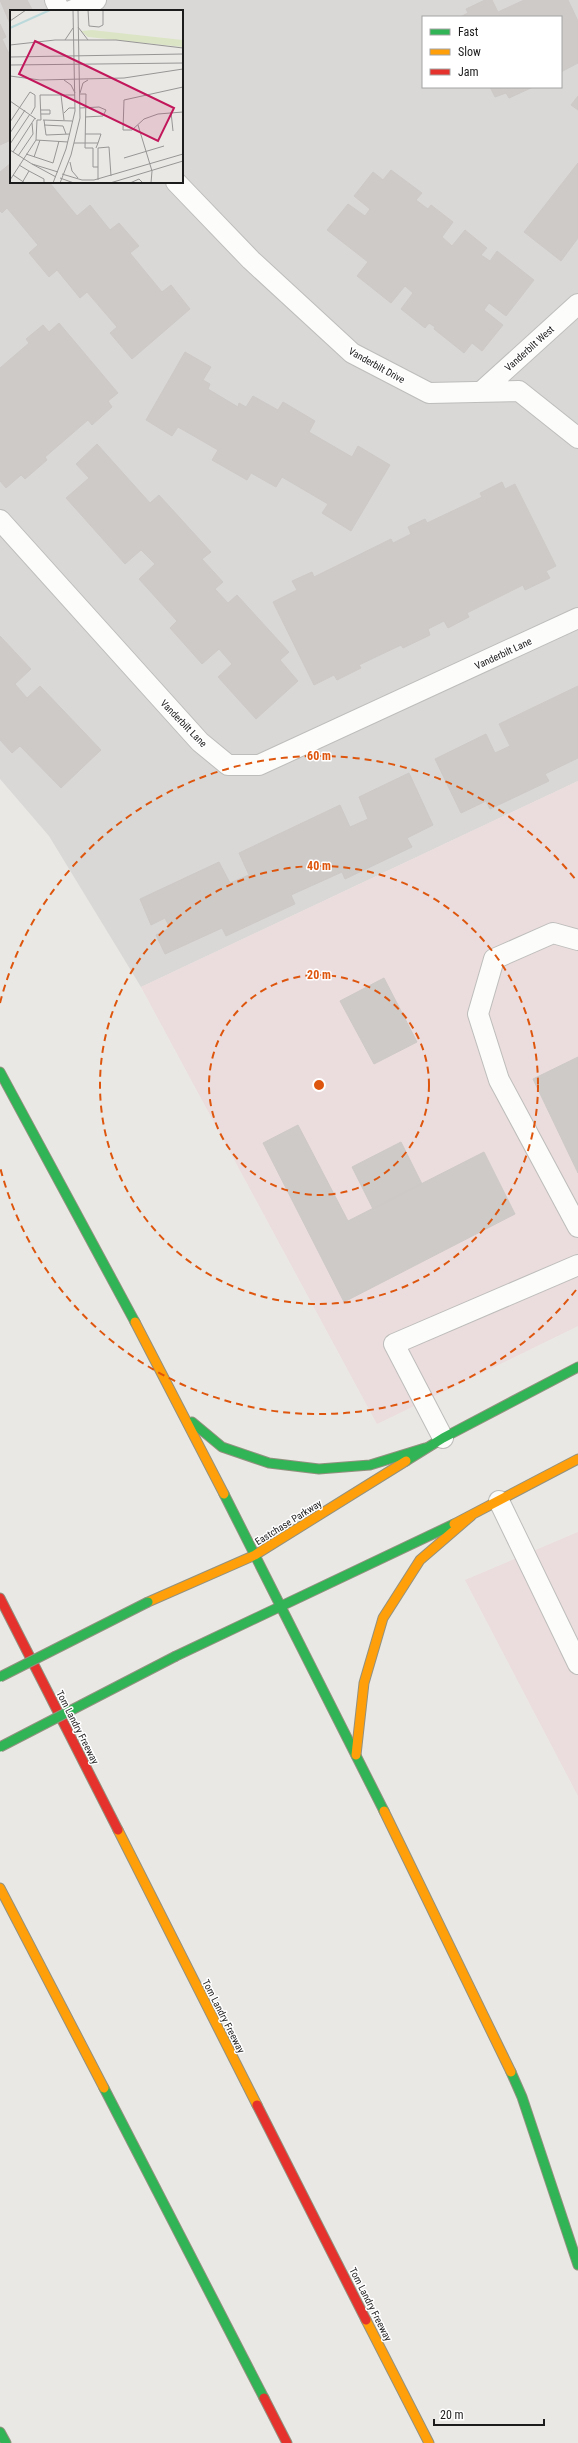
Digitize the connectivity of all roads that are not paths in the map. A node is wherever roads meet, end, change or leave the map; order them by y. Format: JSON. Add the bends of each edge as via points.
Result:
{"nodes":[{"id":1,"x":55,"y":0,"type":"edge"},
{"id":2,"x":96,"y":0,"type":"edge"},
{"id":3,"x":60,"y":10,"type":"edge"},
{"id":4,"x":73,"y":10,"type":"edge"},
{"id":5,"x":177,"y":183,"type":"edge"},
{"id":6,"x":578,"y":304,"type":"edge"},
{"id":7,"x":480,"y":392,"type":"junction"},
{"id":8,"x":578,"y":438,"type":"edge"},
{"id":9,"x":0,"y":520,"type":"edge"},
{"id":10,"x":578,"y":618,"type":"edge"},
{"id":11,"x":578,"y":940,"type":"edge"},
{"id":12,"x":0,"y":1072,"type":"edge"},
{"id":13,"x":578,"y":1227,"type":"edge"},
{"id":14,"x":578,"y":1265,"type":"edge"},
{"id":15,"x":578,"y":1367,"type":"edge"},
{"id":16,"x":184,"y":1415,"type":"junction"},
{"id":17,"x":443,"y":1438,"type":"junction"},
{"id":18,"x":425,"y":1448,"type":"junction"},
{"id":19,"x":578,"y":1459,"type":"edge"},
{"id":20,"x":498,"y":1501,"type":"junction"},
{"id":21,"x":471,"y":1516,"type":"junction"},
{"id":22,"x":255,"y":1555,"type":"junction"},
{"id":23,"x":0,"y":1598,"type":"edge"},
{"id":24,"x":280,"y":1606,"type":"junction"},
{"id":25,"x":578,"y":1664,"type":"edge"},
{"id":26,"x":0,"y":1677,"type":"edge"},
{"id":27,"x":0,"y":1747,"type":"edge"},
{"id":28,"x":356,"y":1755,"type":"junction"},
{"id":29,"x":0,"y":1888,"type":"edge"},
{"id":30,"x":578,"y":2265,"type":"edge"},
{"id":31,"x":0,"y":2432,"type":"edge"},
{"id":32,"x":6,"y":2443,"type":"edge"},
{"id":33,"x":287,"y":2443,"type":"edge"},
{"id":34,"x":429,"y":2443,"type":"edge"}],
"edges":[{"from":1,"to":3,"type":"lane"},
{"from":2,"to":4,"type":"lane"},
{"from":5,"to":7,"type":"lane","name":"Vanderbilt Drive","via":[[251,260],[352,353],[429,393]]},
{"from":6,"to":7,"type":"lane","name":"Vanderbilt West"},
{"from":7,"to":8,"type":"lane","name":"Vanderbilt Drive","via":[[519,390]]},
{"from":9,"to":10,"type":"lane","name":"Vanderbilt Lane","via":[[200,742],[228,765],[259,765]]},
{"from":11,"to":13,"type":"lane","via":[[554,933],[494,959],[478,1014],[499,1080]]},
{"from":12,"to":16,"type":"main road"},
{"from":14,"to":17,"type":"lane","via":[[394,1344]]},
{"from":15,"to":17,"type":"main road","name":"Eastchase Parkway"},
{"from":16,"to":18,"type":"main road","via":[[222,1447],[269,1463],[319,1469],[370,1465]]},
{"from":16,"to":22,"type":"main road"},
{"from":17,"to":18,"type":"main road","name":"Eastchase Parkway"},
{"from":18,"to":22,"type":"main road","name":"Eastchase Parkway"},
{"from":19,"to":20,"type":"main road"},
{"from":20,"to":21,"type":"main road"},
{"from":20,"to":25,"type":"lane"},
{"from":21,"to":24,"type":"main road"},
{"from":21,"to":28,"type":"main road","via":[[420,1560],[383,1618],[364,1684]]},
{"from":22,"to":24,"type":"main road"},
{"from":22,"to":26,"type":"main road","name":"Eastchase Parkway","bridge":true,"via":[[148,1602]]},
{"from":23,"to":34,"type":"main road","name":"Tom Landry Freeway"},
{"from":24,"to":27,"type":"main road","bridge":true,"via":[[176,1656]]},
{"from":24,"to":28,"type":"main road"},
{"from":28,"to":30,"type":"main road","via":[[522,2097]]},
{"from":29,"to":33,"type":"main road"},
{"from":31,"to":32,"type":"main road"}]}
